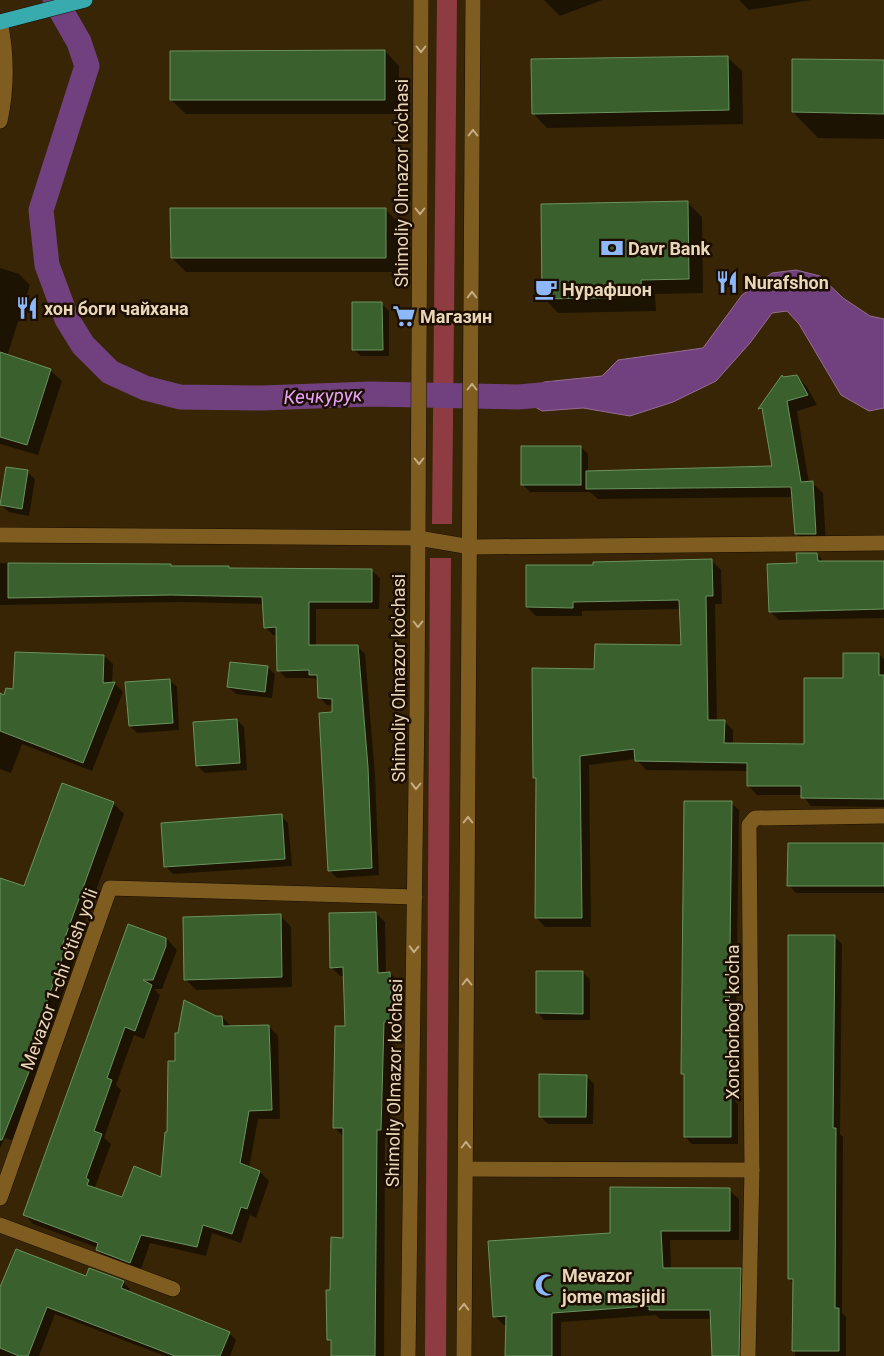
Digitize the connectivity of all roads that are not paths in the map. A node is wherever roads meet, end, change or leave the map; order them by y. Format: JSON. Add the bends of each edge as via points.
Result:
{"nodes":[{"id":1,"x":85,"y":0,"type":"edge"},
{"id":2,"x":421,"y":0,"type":"edge"},
{"id":3,"x":473,"y":0,"type":"edge"},
{"id":4,"x":4,"y":21,"type":"edge"},
{"id":5,"x":0,"y":121,"type":"edge"},
{"id":6,"x":0,"y":535,"type":"edge"},
{"id":7,"x":418,"y":538,"type":"junction"},
{"id":8,"x":884,"y":543,"type":"edge"},
{"id":9,"x":471,"y":548,"type":"junction"},
{"id":10,"x":884,"y":816,"type":"edge"},
{"id":11,"x":415,"y":897,"type":"junction"},
{"id":12,"x":466,"y":1168,"type":"junction"},
{"id":13,"x":752,"y":1170,"type":"junction"},
{"id":14,"x":0,"y":1198,"type":"edge"},
{"id":15,"x":0,"y":1225,"type":"edge"},
{"id":16,"x":173,"y":1289,"type":"dead end"},
{"id":17,"x":408,"y":1356,"type":"edge"},
{"id":18,"x":464,"y":1356,"type":"edge"},
{"id":19,"x":748,"y":1356,"type":"edge"}],
"edges":[{"from":1,"to":4,"type":"highway"},
{"from":2,"to":7,"type":"street","name":"Shimoliy Olmazor ko'chasi","one_way":true},
{"from":9,"to":3,"type":"street","one_way":true},
{"from":4,"to":5,"type":"street","via":[[6,45]]},
{"from":6,"to":7,"type":"street"},
{"from":7,"to":9,"type":"street"},
{"from":7,"to":11,"type":"street","name":"Shimoliy Olmazor ko'chasi","one_way":true},
{"from":8,"to":9,"type":"street"},
{"from":12,"to":9,"type":"street","one_way":true},
{"from":10,"to":13,"type":"street","name":"Xonchorbog' ko'cha","via":[[755,818],[749,825]]},
{"from":11,"to":14,"type":"street","name":"Mevazor 1-chi o'tish yo'li","via":[[110,888]]},
{"from":11,"to":17,"type":"street","name":"Shimoliy Olmazor ko'chasi","one_way":true},
{"from":12,"to":13,"type":"street"},
{"from":18,"to":12,"type":"street","one_way":true},
{"from":13,"to":19,"type":"street","name":"Xonchorbog' ko'cha"},
{"from":15,"to":16,"type":"street"}]}
